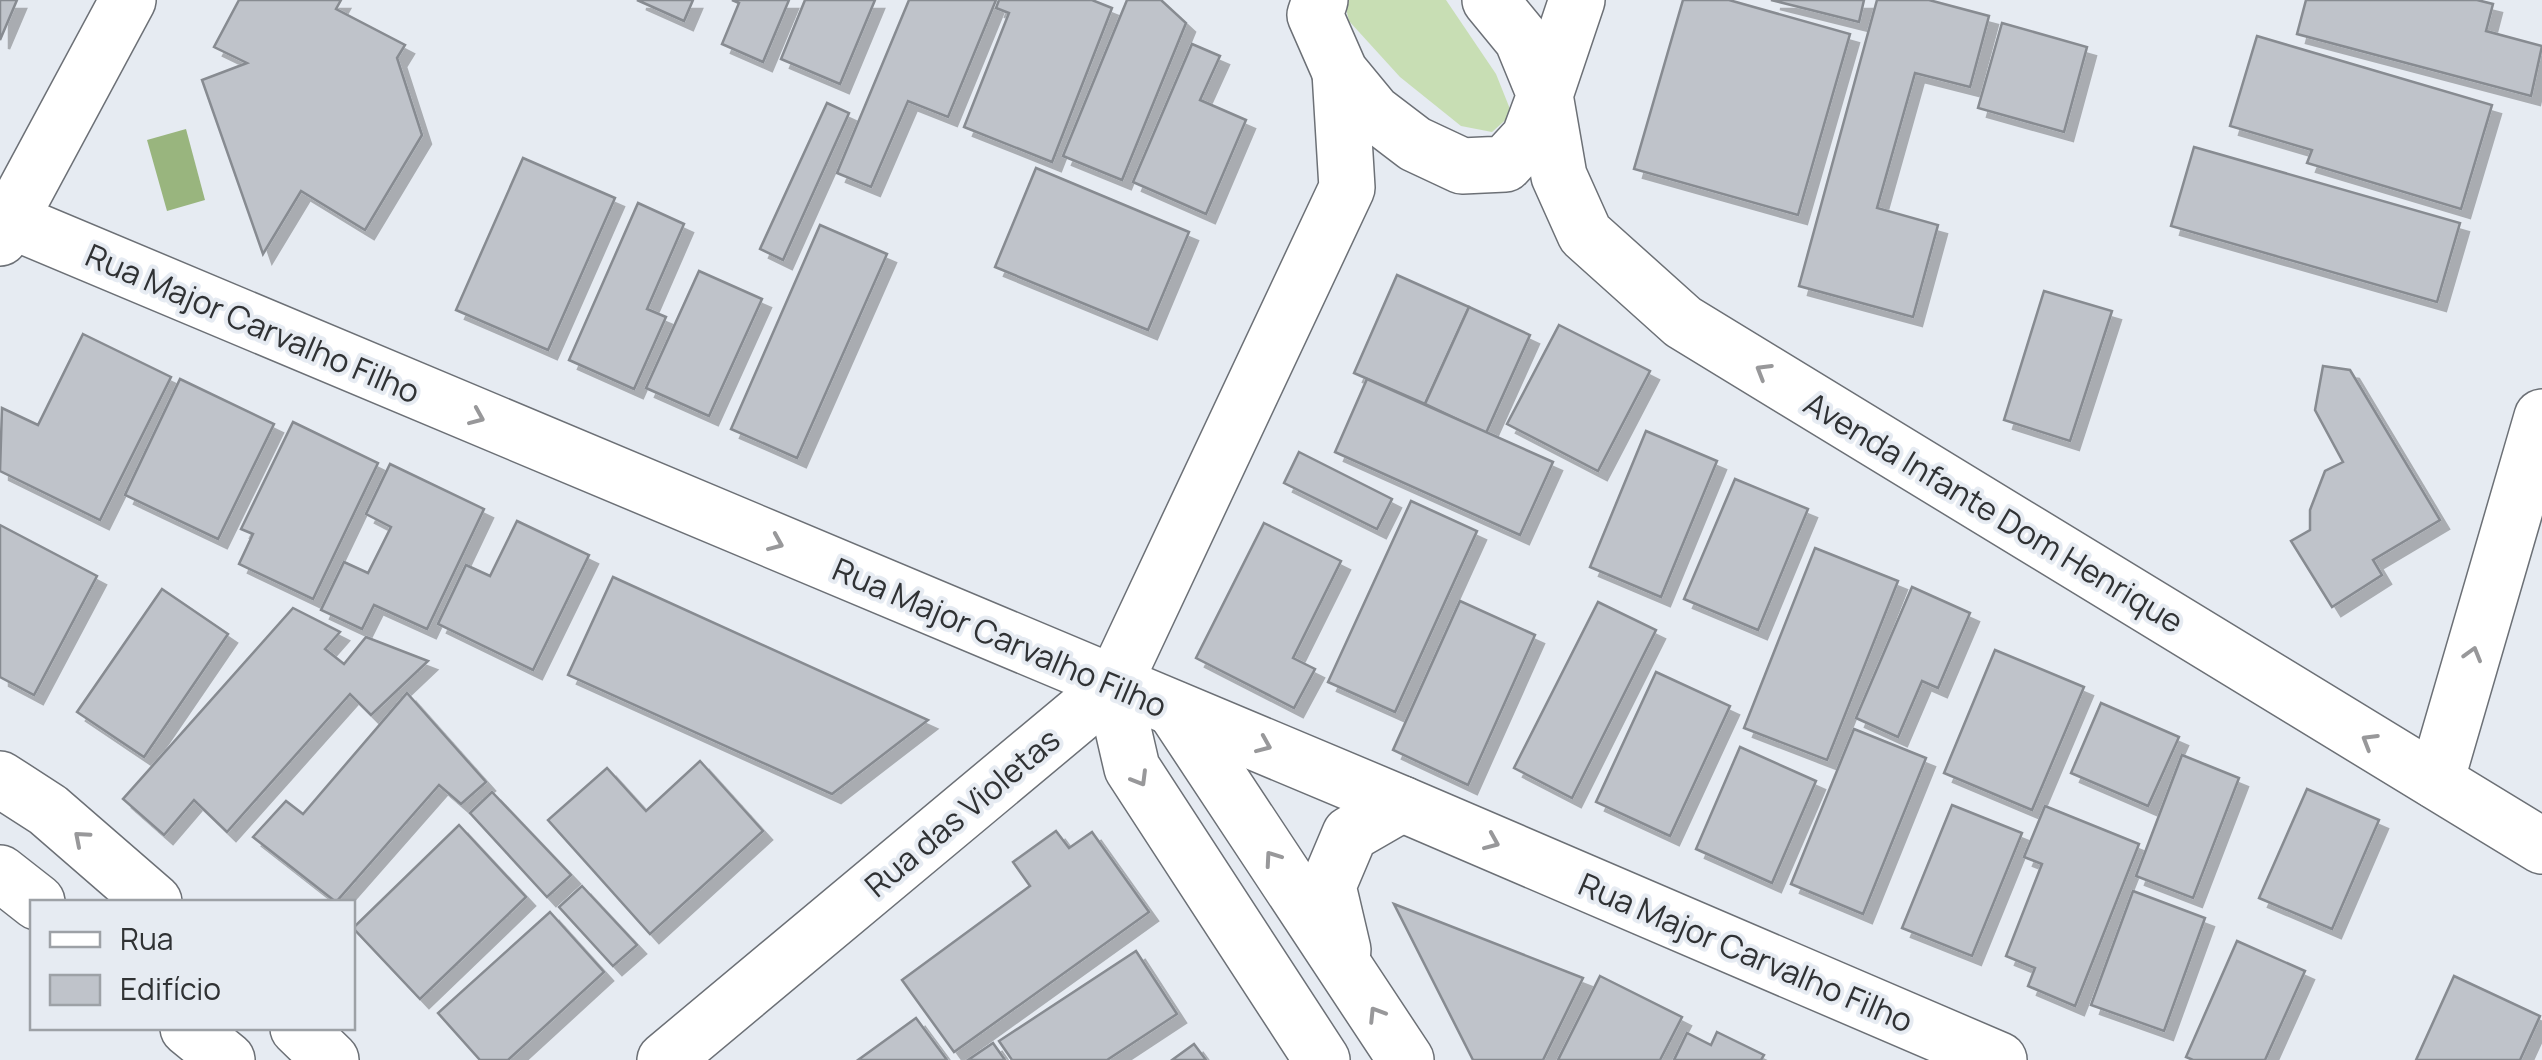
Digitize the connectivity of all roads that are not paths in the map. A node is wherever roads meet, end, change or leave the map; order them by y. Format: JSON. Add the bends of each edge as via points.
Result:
{"nodes":[{"id":1,"x":128,"y":0,"type":"edge"},
{"id":2,"x":1490,"y":0,"type":"edge"},
{"id":3,"x":1577,"y":0,"type":"edge"},
{"id":4,"x":1307,"y":5,"type":"edge"},
{"id":5,"x":1340,"y":72,"type":"junction"},
{"id":6,"x":1546,"y":95,"type":"junction"},
{"id":7,"x":1462,"y":166,"type":"junction"},
{"id":8,"x":1347,"y":188,"type":"junction"},
{"id":9,"x":3,"y":224,"type":"edge"},
{"id":10,"x":2542,"y":417,"type":"edge"},
{"id":11,"x":1114,"y":686,"type":"junction"},
{"id":12,"x":1174,"y":709,"type":"junction"},
{"id":13,"x":0,"y":780,"type":"edge"},
{"id":14,"x":2436,"y":782,"type":"junction"},
{"id":15,"x":1402,"y":804,"type":"junction"},
{"id":16,"x":2542,"y":846,"type":"edge"},
{"id":17,"x":0,"y":872,"type":"edge"},
{"id":18,"x":35,"y":900,"type":"edge"},
{"id":19,"x":152,"y":900,"type":"edge"},
{"id":20,"x":1347,"y":967,"type":"junction"},
{"id":21,"x":190,"y":1030,"type":"edge"},
{"id":22,"x":300,"y":1030,"type":"edge"},
{"id":23,"x":228,"y":1060,"type":"edge"},
{"id":24,"x":331,"y":1060,"type":"edge"},
{"id":25,"x":665,"y":1060,"type":"edge"},
{"id":26,"x":1322,"y":1060,"type":"edge"},
{"id":27,"x":1406,"y":1060,"type":"edge"},
{"id":28,"x":1999,"y":1060,"type":"edge"}],
"edges":[{"from":1,"to":9,"type":"street"},
{"from":2,"to":6,"type":"street","via":[[1522,39]]},
{"from":3,"to":6,"type":"street"},
{"from":4,"to":5,"type":"street"},
{"from":5,"to":7,"type":"street","via":[[1373,112],[1415,144]]},
{"from":5,"to":8,"type":"street","name":"Rua das Violetas"},
{"from":6,"to":7,"type":"street","via":[[1529,138],[1504,164]]},
{"from":14,"to":6,"type":"street","name":"Avenda Infante Dom Henrique","one_way":true,"via":[[1683,322],[1584,234],[1559,176]]},
{"from":7,"to":8,"type":"street"},
{"from":8,"to":11,"type":"street","name":"Rua das Violetas"},
{"from":9,"to":11,"type":"street","name":"Rua Major Carvalho Filho","one_way":true},
{"from":14,"to":10,"type":"street","one_way":true},
{"from":11,"to":12,"type":"street","name":"Rua Major Carvalho Filho"},
{"from":11,"to":25,"type":"street","name":"Rua das Violetas"},
{"from":11,"to":26,"type":"street","one_way":true,"via":[[1132,768]]},
{"from":12,"to":15,"type":"street","name":"Rua Major Carvalho Filho","one_way":true},
{"from":20,"to":12,"type":"street","one_way":true},
{"from":19,"to":13,"type":"street","one_way":true,"via":[[48,810]]},
{"from":14,"to":16,"type":"street","name":"Avenda Infante Dom Henrique"},
{"from":15,"to":20,"type":"street","via":[[1350,834],[1328,886]]},
{"from":15,"to":28,"type":"street","name":"Rua Major Carvalho Filho","one_way":true},
{"from":17,"to":18,"type":"street"},
{"from":27,"to":20,"type":"street","one_way":true},
{"from":21,"to":23,"type":"street"},
{"from":22,"to":24,"type":"street"}]}
